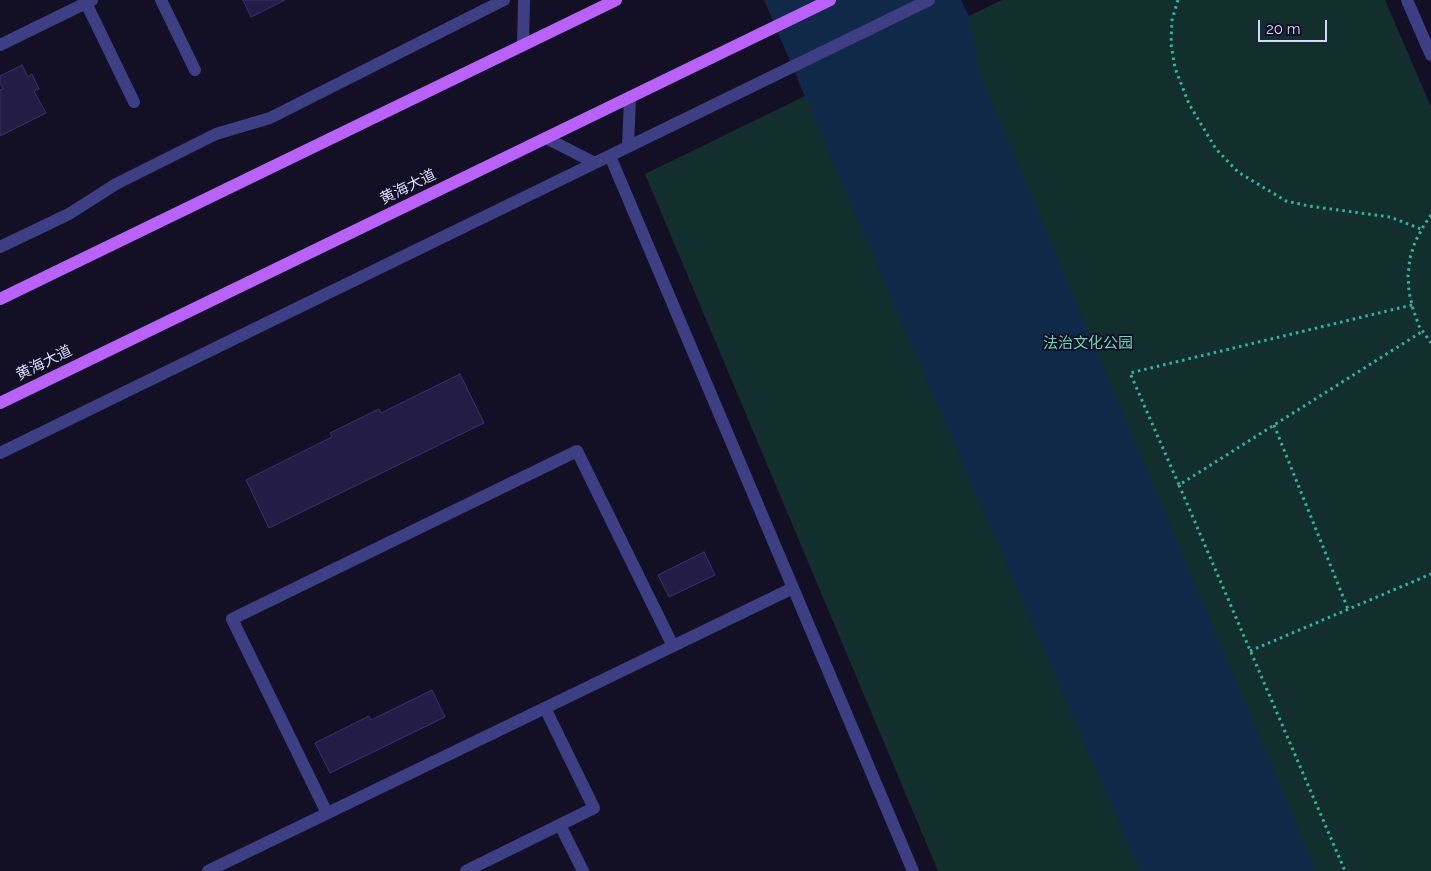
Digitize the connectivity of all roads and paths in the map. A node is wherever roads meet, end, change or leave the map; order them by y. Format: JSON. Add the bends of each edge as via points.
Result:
{"nodes":[{"id":1,"x":161,"y":0,"type":"edge"},
{"id":2,"x":504,"y":0,"type":"edge"},
{"id":3,"x":524,"y":0,"type":"edge"},
{"id":4,"x":830,"y":0,"type":"edge"},
{"id":5,"x":929,"y":0,"type":"edge"},
{"id":6,"x":1178,"y":0,"type":"edge"},
{"id":7,"x":1407,"y":0,"type":"edge"},
{"id":8,"x":89,"y":2,"type":"edge"},
{"id":9,"x":606,"y":2,"type":"edge"},
{"id":10,"x":0,"y":45,"type":"edge"},
{"id":11,"x":523,"y":45,"type":"junction"},
{"id":12,"x":1431,"y":55,"type":"edge"},
{"id":13,"x":195,"y":70,"type":"dead end"},
{"id":14,"x":630,"y":98,"type":"junction"},
{"id":15,"x":134,"y":102,"type":"dead end"},
{"id":16,"x":546,"y":138,"type":"junction"},
{"id":17,"x":628,"y":147,"type":"junction"},
{"id":18,"x":610,"y":156,"type":"junction"},
{"id":19,"x":595,"y":163,"type":"junction"},
{"id":20,"x":1431,"y":215,"type":"edge"},
{"id":21,"x":1421,"y":229,"type":"junction"},
{"id":22,"x":0,"y":247,"type":"edge"},
{"id":23,"x":0,"y":299,"type":"edge"},
{"id":24,"x":1412,"y":306,"type":"junction"},
{"id":25,"x":1423,"y":331,"type":"junction"},
{"id":26,"x":1431,"y":343,"type":"edge"},
{"id":27,"x":0,"y":403,"type":"edge"},
{"id":28,"x":1274,"y":425,"type":"junction"},
{"id":29,"x":0,"y":453,"type":"edge"},
{"id":30,"x":1179,"y":485,"type":"junction"},
{"id":31,"x":1431,"y":574,"type":"edge"},
{"id":32,"x":793,"y":588,"type":"junction"},
{"id":33,"x":1348,"y":609,"type":"junction"},
{"id":34,"x":673,"y":646,"type":"junction"},
{"id":35,"x":1250,"y":651,"type":"junction"},
{"id":36,"x":545,"y":708,"type":"junction"},
{"id":37,"x":327,"y":814,"type":"junction"},
{"id":38,"x":560,"y":824,"type":"junction"},
{"id":39,"x":208,"y":871,"type":"edge"},
{"id":40,"x":466,"y":871,"type":"edge"},
{"id":41,"x":583,"y":871,"type":"edge"},
{"id":42,"x":913,"y":871,"type":"edge"},
{"id":43,"x":1345,"y":871,"type":"edge"}],
"edges":[{"from":1,"to":13,"type":"street"},
{"from":2,"to":22,"type":"street","via":[[270,118],[216,134],[116,184],[69,214]]},
{"from":3,"to":11,"type":"street"},
{"from":4,"to":14,"type":"main road","name":"黄海大道"},
{"from":5,"to":17,"type":"street"},
{"from":6,"to":21,"type":"path","via":[[1172,20],[1174,68],[1216,149],[1238,172],[1286,201],[1390,217]]},
{"from":7,"to":12,"type":"street"},
{"from":8,"to":10,"type":"street"},
{"from":8,"to":15,"type":"street"},
{"from":9,"to":11,"type":"main road"},
{"from":11,"to":23,"type":"main road"},
{"from":14,"to":16,"type":"main road","name":"黄海大道"},
{"from":14,"to":17,"type":"street"},
{"from":16,"to":19,"type":"street"},
{"from":16,"to":27,"type":"main road","name":"黄海大道"},
{"from":17,"to":18,"type":"street"},
{"from":18,"to":19,"type":"street"},
{"from":18,"to":32,"type":"street"},
{"from":19,"to":29,"type":"street"},
{"from":20,"to":21,"type":"path"},
{"from":21,"to":24,"type":"path","via":[[1410,258],[1408,275]]},
{"from":24,"to":25,"type":"path"},
{"from":24,"to":30,"type":"path","via":[[1130,373]]},
{"from":25,"to":26,"type":"path"},
{"from":25,"to":28,"type":"path"},
{"from":28,"to":30,"type":"path"},
{"from":28,"to":33,"type":"path"},
{"from":30,"to":35,"type":"path"},
{"from":31,"to":33,"type":"path"},
{"from":32,"to":34,"type":"street"},
{"from":32,"to":42,"type":"street"},
{"from":33,"to":35,"type":"path"},
{"from":34,"to":36,"type":"street"},
{"from":34,"to":37,"type":"street","via":[[577,451],[232,619]]},
{"from":35,"to":43,"type":"path"},
{"from":36,"to":37,"type":"street"},
{"from":36,"to":38,"type":"street","via":[[594,808]]},
{"from":37,"to":39,"type":"street"},
{"from":38,"to":40,"type":"street"},
{"from":38,"to":41,"type":"street"}]}
